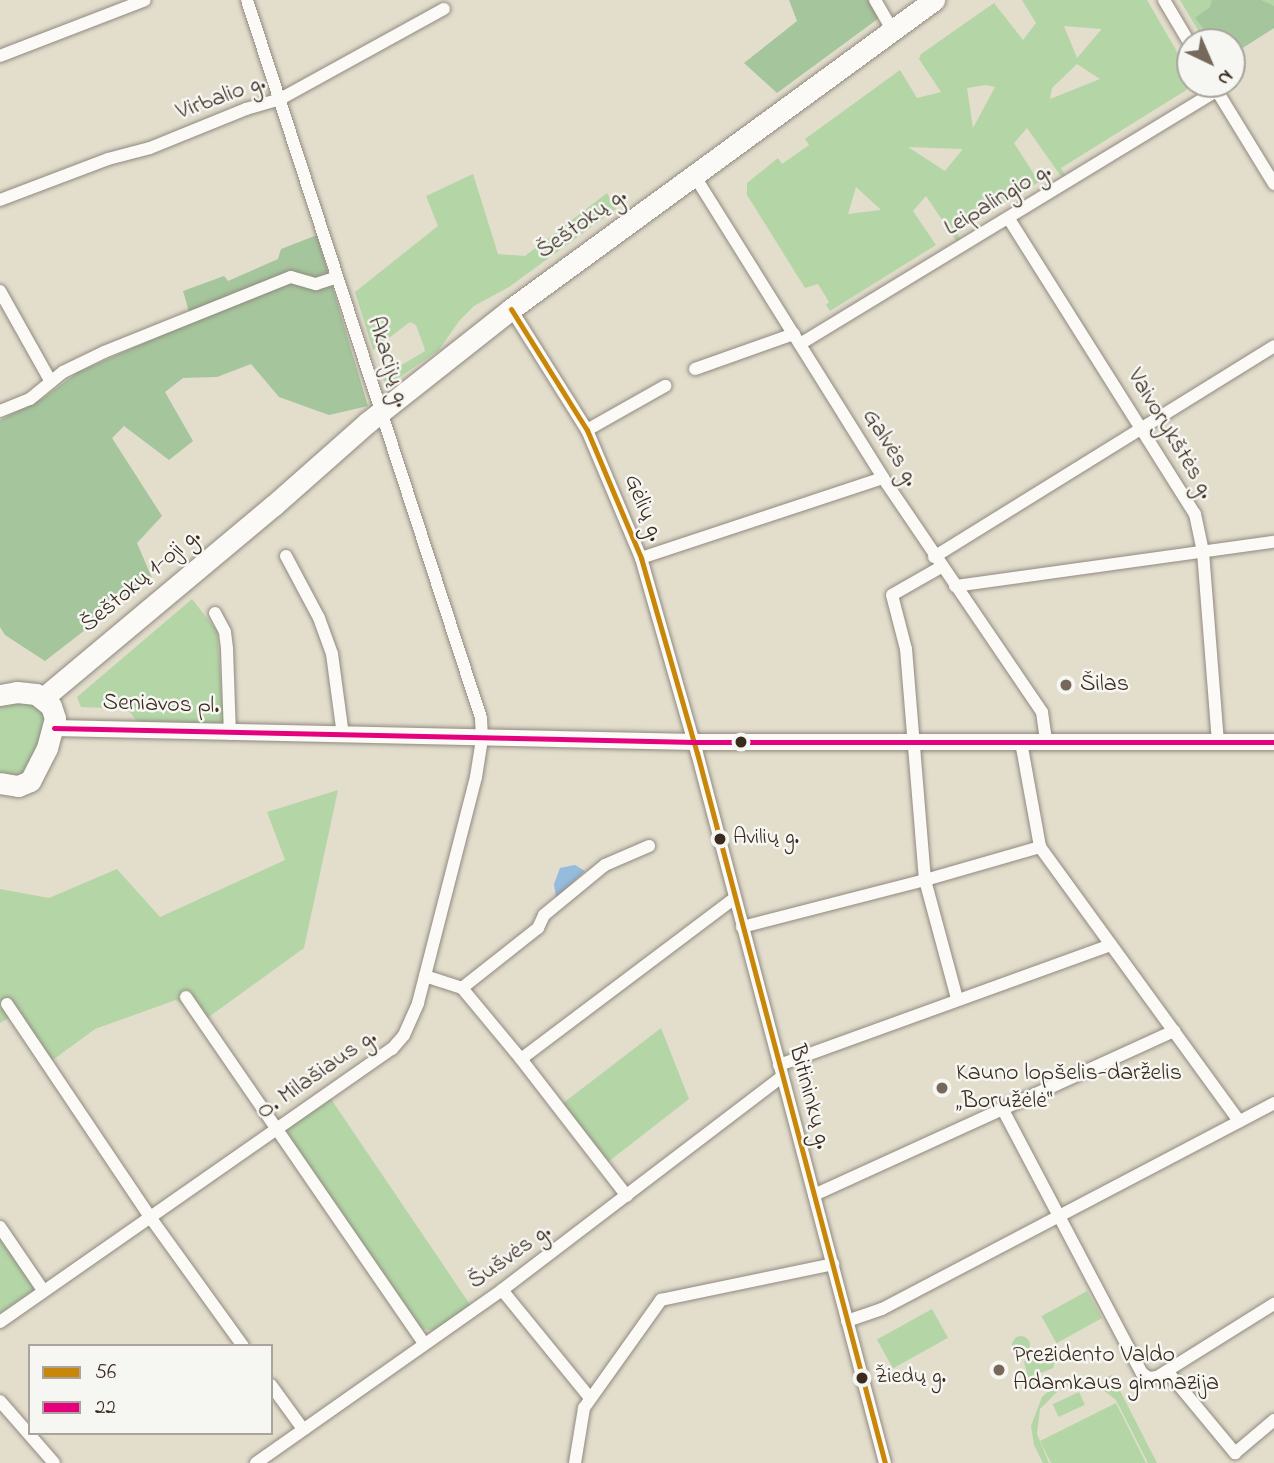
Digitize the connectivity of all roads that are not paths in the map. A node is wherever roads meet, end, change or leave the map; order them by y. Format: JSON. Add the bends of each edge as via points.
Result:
{"nodes":[{"id":1,"x":145,"y":0,"type":"edge"},
{"id":2,"x":247,"y":0,"type":"edge"},
{"id":3,"x":875,"y":0,"type":"edge"},
{"id":4,"x":934,"y":0,"type":"edge"},
{"id":5,"x":1164,"y":0,"type":"edge"},
{"id":6,"x":444,"y":9,"type":"dead end"},
{"id":7,"x":1181,"y":28,"type":"edge"},
{"id":8,"x":892,"y":31,"type":"junction"},
{"id":9,"x":0,"y":56,"type":"edge"},
{"id":10,"x":1198,"y":98,"type":"edge"},
{"id":11,"x":1222,"y":98,"type":"edge"},
{"id":12,"x":280,"y":99,"type":"junction"},
{"id":13,"x":694,"y":174,"type":"junction"},
{"id":14,"x":1274,"y":184,"type":"edge"},
{"id":15,"x":0,"y":200,"type":"edge"},
{"id":16,"x":1009,"y":219,"type":"junction"},
{"id":17,"x":337,"y":277,"type":"junction"},
{"id":18,"x":0,"y":291,"type":"edge"},
{"id":19,"x":511,"y":309,"type":"junction"},
{"id":20,"x":797,"y":339,"type":"junction"},
{"id":21,"x":1274,"y":346,"type":"edge"},
{"id":22,"x":695,"y":369,"type":"dead end"},
{"id":23,"x":51,"y":382,"type":"junction"},
{"id":24,"x":665,"y":386,"type":"dead end"},
{"id":25,"x":0,"y":411,"type":"edge"},
{"id":26,"x":381,"y":412,"type":"junction"},
{"id":27,"x":1143,"y":428,"type":"junction"},
{"id":28,"x":587,"y":430,"type":"junction"},
{"id":29,"x":883,"y":478,"type":"junction"},
{"id":30,"x":274,"y":506,"type":"joint"},
{"id":31,"x":1274,"y":542,"type":"edge"},
{"id":32,"x":1203,"y":552,"type":"junction"},
{"id":33,"x":286,"y":556,"type":"dead end"},
{"id":34,"x":640,"y":558,"type":"junction"},
{"id":35,"x":937,"y":562,"type":"junction"},
{"id":36,"x":955,"y":586,"type":"junction"},
{"id":37,"x":215,"y":613,"type":"dead end"},
{"id":38,"x":0,"y":695,"type":"edge"},
{"id":39,"x":43,"y":698,"type":"junction"},
{"id":40,"x":54,"y":728,"type":"junction"},
{"id":41,"x":230,"y":734,"type":"junction"},
{"id":42,"x":343,"y":735,"type":"junction"},
{"id":43,"x":482,"y":738,"type":"junction"},
{"id":44,"x":1218,"y":741,"type":"junction"},
{"id":45,"x":694,"y":742,"type":"junction"},
{"id":46,"x":912,"y":742,"type":"junction"},
{"id":47,"x":1021,"y":742,"type":"junction"},
{"id":48,"x":1046,"y":742,"type":"junction"},
{"id":49,"x":1274,"y":742,"type":"edge"},
{"id":50,"x":0,"y":783,"type":"edge"},
{"id":51,"x":649,"y":846,"type":"dead end"},
{"id":52,"x":1040,"y":847,"type":"junction"},
{"id":53,"x":925,"y":880,"type":"junction"},
{"id":54,"x":733,"y":899,"type":"junction"},
{"id":55,"x":742,"y":927,"type":"junction"},
{"id":56,"x":1111,"y":945,"type":"junction"},
{"id":57,"x":425,"y":976,"type":"junction"},
{"id":58,"x":462,"y":988,"type":"junction"},
{"id":59,"x":186,"y":997,"type":"dead end"},
{"id":60,"x":957,"y":999,"type":"junction"},
{"id":61,"x":7,"y":1004,"type":"dead end"},
{"id":62,"x":1174,"y":1031,"type":"junction"},
{"id":63,"x":521,"y":1059,"type":"junction"},
{"id":64,"x":781,"y":1071,"type":"junction"},
{"id":65,"x":1274,"y":1102,"type":"edge"},
{"id":66,"x":1002,"y":1108,"type":"junction"},
{"id":67,"x":1239,"y":1121,"type":"junction"},
{"id":68,"x":279,"y":1129,"type":"junction"},
{"id":69,"x":814,"y":1195,"type":"junction"},
{"id":70,"x":627,"y":1196,"type":"junction"},
{"id":71,"x":1060,"y":1215,"type":"junction"},
{"id":72,"x":150,"y":1217,"type":"junction"},
{"id":73,"x":0,"y":1227,"type":"edge"},
{"id":74,"x":832,"y":1264,"type":"junction"},
{"id":75,"x":43,"y":1290,"type":"junction"},
{"id":76,"x":502,"y":1290,"type":"junction"},
{"id":77,"x":1274,"y":1304,"type":"edge"},
{"id":78,"x":847,"y":1321,"type":"junction"},
{"id":79,"x":0,"y":1322,"type":"edge"},
{"id":80,"x":424,"y":1343,"type":"junction"},
{"id":81,"x":242,"y":1344,"type":"edge"},
{"id":82,"x":1167,"y":1371,"type":"junction"},
{"id":83,"x":273,"y":1388,"type":"edge"},
{"id":84,"x":590,"y":1398,"type":"junction"},
{"id":85,"x":0,"y":1401,"type":"edge"},
{"id":86,"x":1274,"y":1420,"type":"edge"},
{"id":87,"x":303,"y":1429,"type":"junction"},
{"id":88,"x":28,"y":1433,"type":"edge"},
{"id":89,"x":30,"y":1435,"type":"edge"},
{"id":90,"x":54,"y":1463,"type":"edge"},
{"id":91,"x":256,"y":1463,"type":"edge"},
{"id":92,"x":575,"y":1463,"type":"edge"},
{"id":93,"x":885,"y":1463,"type":"edge"}],
"edges":[{"from":1,"to":9,"type":"street"},
{"from":2,"to":12,"type":"street","name":"Akacijų g."},
{"from":3,"to":8,"type":"street"},
{"from":4,"to":8,"type":"main road","name":"Šeštokų g."},
{"from":5,"to":7,"type":"street"},
{"from":6,"to":12,"type":"street","name":"Virbalio g."},
{"from":8,"to":13,"type":"main road","name":"Šeštokų g."},
{"from":10,"to":16,"type":"street","name":"Leipalingio g."},
{"from":11,"to":14,"type":"street"},
{"from":12,"to":15,"type":"street","name":"Virbalio g."},
{"from":12,"to":17,"type":"street","name":"Akacijų g."},
{"from":13,"to":19,"type":"main road","name":"Šeštokų g."},
{"from":13,"to":20,"type":"street","name":"Galvės g."},
{"from":16,"to":20,"type":"street","name":"Leipalingio g."},
{"from":16,"to":27,"type":"street","name":"Vaivorykštės g."},
{"from":17,"to":23,"type":"street","via":[[316,284],[290,277],[104,352]]},
{"from":17,"to":26,"type":"street","name":"Akacijų g."},
{"from":18,"to":23,"type":"street"},
{"from":19,"to":26,"type":"main road","name":"Šeštokų g."},
{"from":19,"to":28,"type":"street","name":"Gėlių g."},
{"from":20,"to":22,"type":"street","name":"Leipalingio g."},
{"from":20,"to":29,"type":"street","name":"Galvės g."},
{"from":21,"to":27,"type":"street"},
{"from":23,"to":25,"type":"street","via":[[30,399]]},
{"from":24,"to":28,"type":"street"},
{"from":26,"to":30,"type":"main road","name":"Šeštokų g."},
{"from":26,"to":43,"type":"street","name":"Akacijų g.","via":[[481,718]]},
{"from":27,"to":32,"type":"street","name":"Vaivorykštės g.","via":[[1195,514]]},
{"from":27,"to":35,"type":"street"},
{"from":28,"to":34,"type":"street","name":"Gėlių g."},
{"from":29,"to":34,"type":"street"},
{"from":29,"to":35,"type":"street","name":"Galvės g."},
{"from":30,"to":39,"type":"main road","name":"Šeštokų 1-oji g."},
{"from":31,"to":32,"type":"street"},
{"from":32,"to":36,"type":"street"},
{"from":32,"to":44,"type":"street","name":"Vaivorykštės g."},
{"from":33,"to":42,"type":"street","via":[[319,618],[332,654]]},
{"from":34,"to":45,"type":"street","name":"Gėlių g."},
{"from":35,"to":36,"type":"street","name":"Galvės g."},
{"from":35,"to":46,"type":"street","via":[[892,595],[906,649]]},
{"from":36,"to":48,"type":"street","name":"Galvės g.","via":[[1042,712]]},
{"from":37,"to":41,"type":"street","via":[[225,632]]},
{"from":38,"to":39,"type":"main road","via":[[29,692]]},
{"from":39,"to":40,"type":"main road","via":[[51,706]]},
{"from":40,"to":41,"type":"street","name":"Seniavos pl."},
{"from":40,"to":50,"type":"main road","via":[[30,781],[18,786]]},
{"from":41,"to":42,"type":"street","name":"Seniavos pl."},
{"from":42,"to":43,"type":"street","name":"Seniavos pl."},
{"from":43,"to":45,"type":"street","name":"Seniavos pl."},
{"from":43,"to":57,"type":"street","name":"O. Milašiaus g."},
{"from":44,"to":48,"type":"street","name":"Seniavos pl."},
{"from":44,"to":49,"type":"street","name":"Seniavos pl."},
{"from":45,"to":46,"type":"street","name":"Seniavos pl."},
{"from":45,"to":54,"type":"street","name":"Bitininkų g."},
{"from":46,"to":47,"type":"street","name":"Seniavos pl."},
{"from":46,"to":53,"type":"street"},
{"from":47,"to":48,"type":"street","name":"Seniavos pl."},
{"from":47,"to":52,"type":"street"},
{"from":51,"to":58,"type":"street","via":[[605,865],[544,915],[538,928]]},
{"from":52,"to":53,"type":"street"},
{"from":52,"to":56,"type":"street"},
{"from":53,"to":55,"type":"street"},
{"from":53,"to":60,"type":"street"},
{"from":54,"to":55,"type":"street","name":"Bitininkų g."},
{"from":54,"to":63,"type":"street"},
{"from":55,"to":64,"type":"street","name":"Bitininkų g."},
{"from":56,"to":60,"type":"street","name":"Šušvės g."},
{"from":56,"to":62,"type":"street"},
{"from":57,"to":58,"type":"street"},
{"from":57,"to":68,"type":"street","name":"O. Milašiaus g.","via":[[409,1025],[392,1049]]},
{"from":58,"to":63,"type":"street"},
{"from":59,"to":68,"type":"street"},
{"from":60,"to":64,"type":"street","name":"Šušvės g."},
{"from":61,"to":72,"type":"street"},
{"from":62,"to":66,"type":"street"},
{"from":62,"to":67,"type":"street"},
{"from":63,"to":70,"type":"street"},
{"from":64,"to":69,"type":"street","name":"Bitininkų g."},
{"from":64,"to":70,"type":"street","name":"Šušvės g."},
{"from":65,"to":67,"type":"street"},
{"from":66,"to":69,"type":"street"},
{"from":66,"to":71,"type":"street"},
{"from":67,"to":71,"type":"street"},
{"from":68,"to":72,"type":"street","name":"O. Milašiaus g."},
{"from":68,"to":80,"type":"street"},
{"from":69,"to":74,"type":"street","name":"Bitininkų g."},
{"from":70,"to":76,"type":"street","name":"Šušvės g."},
{"from":71,"to":78,"type":"street","via":[[882,1309]]},
{"from":71,"to":82,"type":"street","via":[[1142,1373],[1149,1378]]},
{"from":72,"to":75,"type":"street","name":"O. Milašiaus g."},
{"from":72,"to":81,"type":"street"},
{"from":73,"to":75,"type":"street"},
{"from":74,"to":78,"type":"street","name":"Bitininkų g."},
{"from":74,"to":84,"type":"street","via":[[661,1300]]},
{"from":75,"to":79,"type":"street","name":"O. Milašiaus g."},
{"from":76,"to":80,"type":"street","name":"Šušvės g."},
{"from":76,"to":84,"type":"street"},
{"from":77,"to":82,"type":"street"},
{"from":78,"to":93,"type":"street","name":"Bitininkų g."},
{"from":80,"to":87,"type":"street","name":"Šušvės g."},
{"from":82,"to":86,"type":"street","via":[[1234,1453]]},
{"from":83,"to":87,"type":"street"},
{"from":84,"to":92,"type":"street","via":[[580,1419]]},
{"from":85,"to":88,"type":"street"},
{"from":87,"to":91,"type":"street","name":"Šušvės g."},
{"from":89,"to":90,"type":"street"}]}
